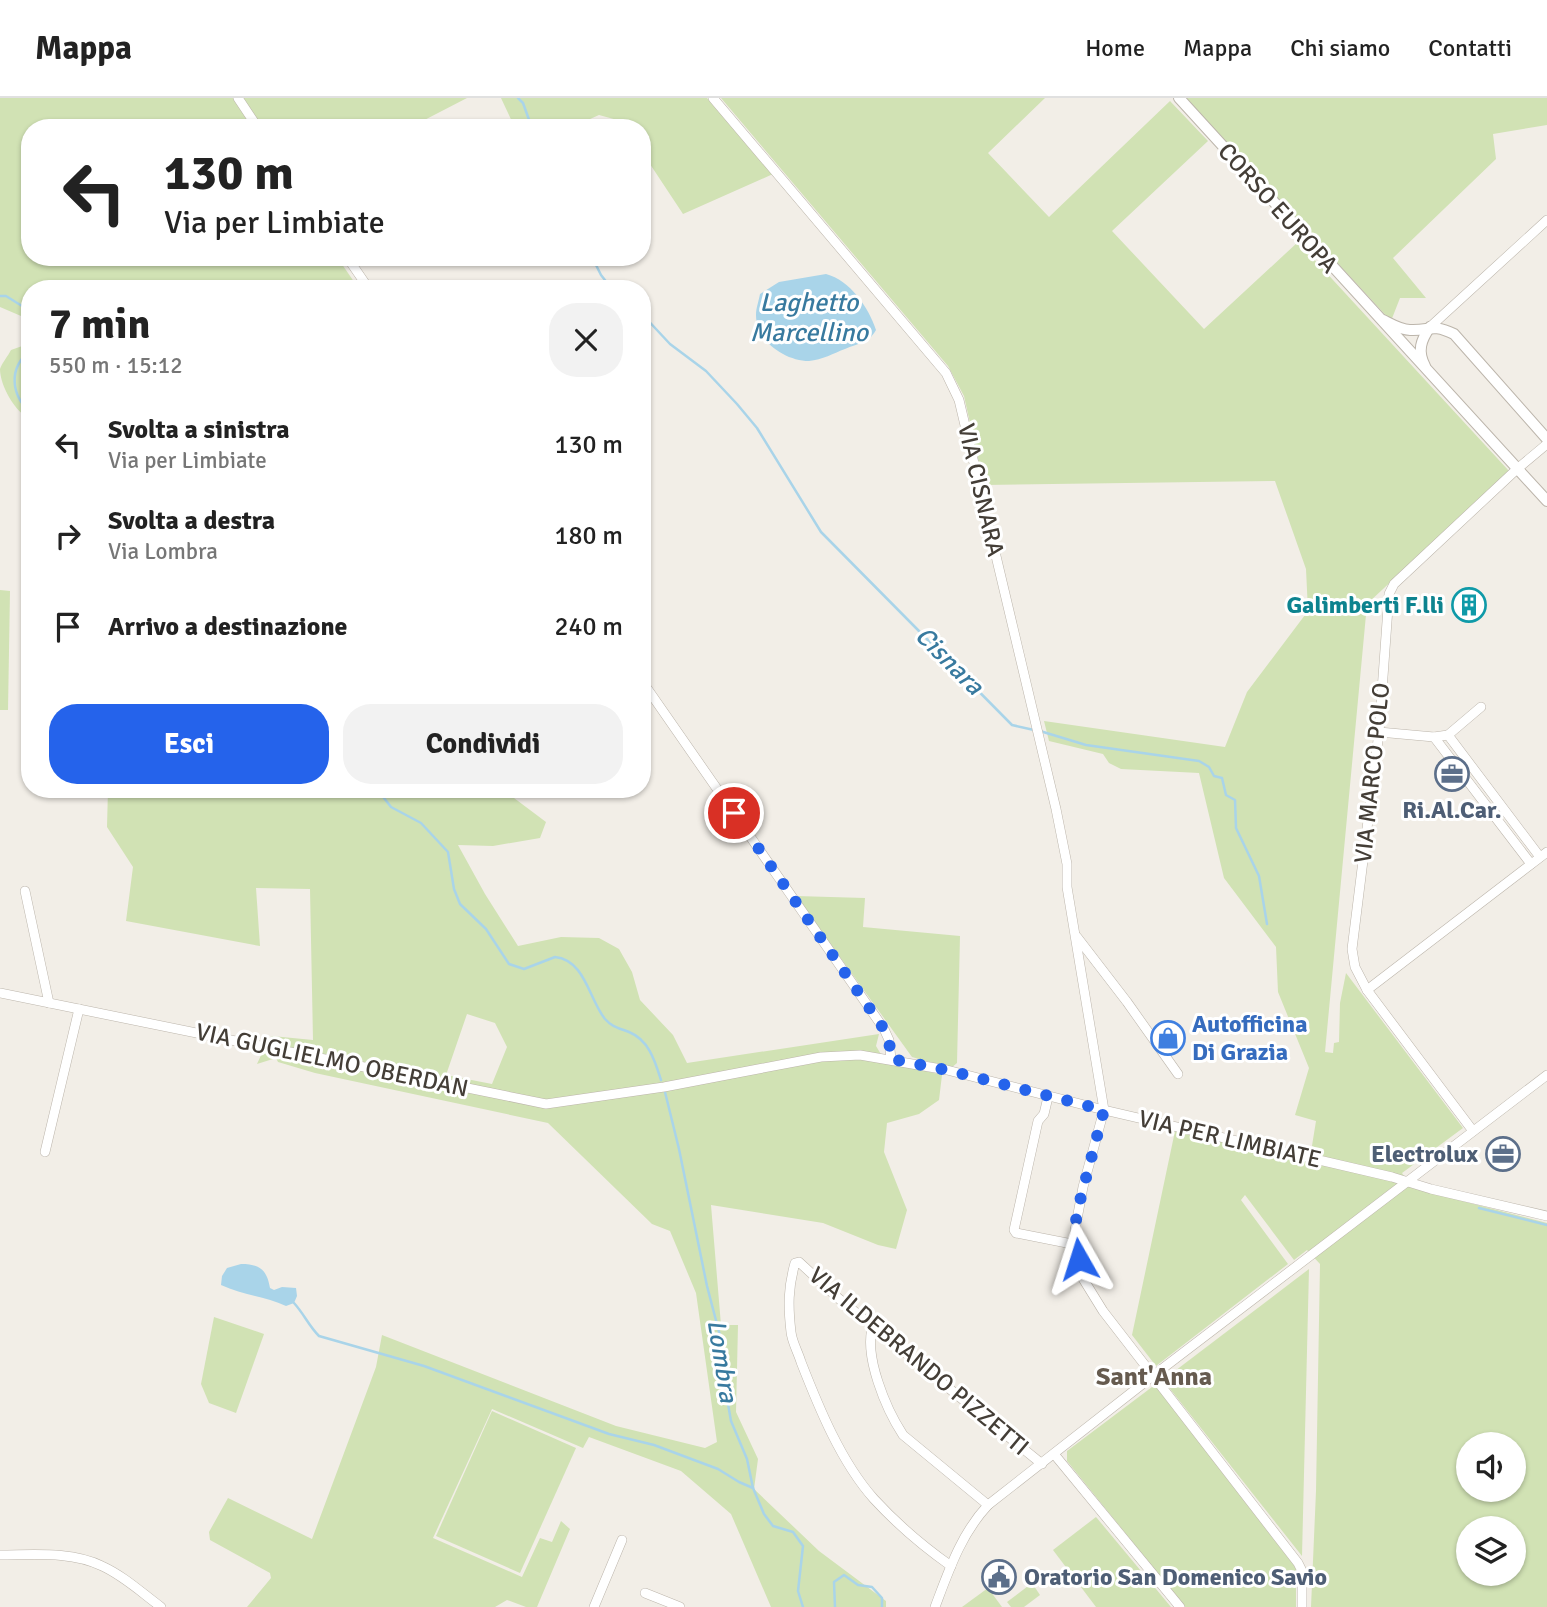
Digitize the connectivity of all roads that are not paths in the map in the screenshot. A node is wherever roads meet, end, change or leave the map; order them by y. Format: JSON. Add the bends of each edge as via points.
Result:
{"nodes":[{"id":1,"x":239,"y":98,"type":"edge"},
{"id":2,"x":713,"y":98,"type":"edge"},
{"id":3,"x":1179,"y":98,"type":"edge"},
{"id":4,"x":252,"y":119,"type":"edge"},
{"id":5,"x":1547,"y":220,"type":"edge"},
{"id":6,"x":1378,"y":317,"type":"junction"},
{"id":7,"x":1430,"y":327,"type":"junction"},
{"id":8,"x":1429,"y":374,"type":"junction"},
{"id":9,"x":1547,"y":441,"type":"edge"},
{"id":10,"x":1517,"y":468,"type":"junction"},
{"id":11,"x":1547,"y":501,"type":"edge"},
{"id":12,"x":651,"y":694,"type":"edge"},
{"id":13,"x":1481,"y":707,"type":"dead end"},
{"id":14,"x":1379,"y":732,"type":"junction"},
{"id":15,"x":1448,"y":735,"type":"junction"},
{"id":16,"x":1434,"y":737,"type":"junction"},
{"id":17,"x":1544,"y":854,"type":"edge"},
{"id":18,"x":1531,"y":864,"type":"junction"},
{"id":19,"x":25,"y":891,"type":"dead end"},
{"id":20,"x":1076,"y":936,"type":"junction"},
{"id":21,"x":1367,"y":990,"type":"junction"},
{"id":22,"x":0,"y":993,"type":"edge"},
{"id":23,"x":49,"y":1003,"type":"junction"},
{"id":24,"x":79,"y":1009,"type":"junction"},
{"id":25,"x":891,"y":1059,"type":"junction"},
{"id":26,"x":1178,"y":1074,"type":"dead end"},
{"id":27,"x":1547,"y":1075,"type":"edge"},
{"id":28,"x":664,"y":1087,"type":"joint"},
{"id":29,"x":1048,"y":1097,"type":"junction"},
{"id":30,"x":1104,"y":1110,"type":"junction"},
{"id":31,"x":1473,"y":1131,"type":"junction"},
{"id":32,"x":45,"y":1152,"type":"dead end"},
{"id":33,"x":1408,"y":1182,"type":"junction"},
{"id":34,"x":1547,"y":1216,"type":"edge"},
{"id":35,"x":1077,"y":1245,"type":"junction"},
{"id":36,"x":873,"y":1325,"type":"junction"},
{"id":37,"x":1154,"y":1376,"type":"junction"},
{"id":38,"x":1054,"y":1454,"type":"junction"},
{"id":39,"x":1042,"y":1464,"type":"junction"},
{"id":40,"x":988,"y":1505,"type":"junction"},
{"id":41,"x":622,"y":1540,"type":"dead end"},
{"id":42,"x":0,"y":1555,"type":"edge"},
{"id":43,"x":951,"y":1566,"type":"junction"},
{"id":44,"x":645,"y":1592,"type":"dead end"},
{"id":45,"x":161,"y":1607,"type":"edge"},
{"id":46,"x":594,"y":1607,"type":"edge"},
{"id":47,"x":680,"y":1607,"type":"edge"},
{"id":48,"x":935,"y":1607,"type":"edge"},
{"id":49,"x":1180,"y":1607,"type":"edge"},
{"id":50,"x":1302,"y":1607,"type":"edge"}],
"edges":[{"from":1,"to":4,"type":"street"},
{"from":2,"to":20,"type":"street","name":"VIA CISNARA","via":[[946,373],[959,400],[1041,742],[1067,864]]},
{"from":3,"to":6,"type":"street","name":"CORSO EUROPA"},
{"from":5,"to":7,"type":"street"},
{"from":6,"to":7,"type":"street","name":"CORSO EUROPA","via":[[1410,330]]},
{"from":6,"to":8,"type":"street","name":"CORSO EUROPA"},
{"from":7,"to":8,"type":"street","via":[[1420,351]]},
{"from":7,"to":9,"type":"street","name":"CORSO EUROPA","via":[[1454,334]]},
{"from":8,"to":10,"type":"street","name":"CORSO EUROPA"},
{"from":9,"to":10,"type":"street","name":"VIA MARCO POLO"},
{"from":10,"to":11,"type":"street","name":"CORSO EUROPA"},
{"from":10,"to":14,"type":"street","name":"VIA MARCO POLO","via":[[1394,584]]},
{"from":12,"to":25,"type":"street","via":[[884,1029]]},
{"from":13,"to":15,"type":"street"},
{"from":14,"to":16,"type":"street"},
{"from":14,"to":21,"type":"street","name":"VIA MARCO POLO","via":[[1352,950]]},
{"from":15,"to":16,"type":"street"},
{"from":15,"to":17,"type":"street"},
{"from":16,"to":18,"type":"street"},
{"from":17,"to":18,"type":"street"},
{"from":18,"to":21,"type":"street"},
{"from":19,"to":23,"type":"street"},
{"from":20,"to":26,"type":"street"},
{"from":20,"to":30,"type":"street","name":"VIA CISNARA"},
{"from":21,"to":31,"type":"street","name":"VIA MARCO POLO"},
{"from":22,"to":23,"type":"street","name":"VIA GUGLIELMO OBERDAN"},
{"from":23,"to":24,"type":"street","name":"VIA GUGLIELMO OBERDAN"},
{"from":24,"to":28,"type":"street","name":"VIA GUGLIELMO OBERDAN","via":[[546,1104]]},
{"from":24,"to":32,"type":"street"},
{"from":25,"to":28,"type":"street","name":"VIA PER LIMBIATE","via":[[821,1057]]},
{"from":25,"to":29,"type":"street","name":"VIA PER LIMBIATE"},
{"from":27,"to":31,"type":"street"},
{"from":29,"to":30,"type":"street","name":"VIA PER LIMBIATE"},
{"from":29,"to":35,"type":"street","via":[[1038,1121],[1014,1230]]},
{"from":30,"to":33,"type":"street","name":"VIA PER LIMBIATE"},
{"from":30,"to":35,"type":"street","via":[[1077,1212]]},
{"from":31,"to":33,"type":"street"},
{"from":33,"to":34,"type":"street","name":"VIA PER LIMBIATE"},
{"from":33,"to":37,"type":"street"},
{"from":35,"to":37,"type":"street","via":[[1082,1277],[1090,1293]]},
{"from":36,"to":39,"type":"street","name":"VIA ILDEBRANDO PIZZETTI"},
{"from":36,"to":40,"type":"street","via":[[870,1353],[889,1410],[903,1435]]},
{"from":36,"to":43,"type":"street","name":"VIA ILDEBRANDO PIZZETTI","via":[[795,1263],[788,1290],[791,1335],[836,1440],[873,1498]]},
{"from":37,"to":38,"type":"street"},
{"from":37,"to":50,"type":"street","via":[[1298,1563]]},
{"from":38,"to":39,"type":"street"},
{"from":38,"to":49,"type":"street"},
{"from":39,"to":40,"type":"street"},
{"from":40,"to":43,"type":"street"},
{"from":41,"to":46,"type":"street"},
{"from":42,"to":45,"type":"street","via":[[54,1555],[94,1563]]},
{"from":43,"to":48,"type":"street"},
{"from":44,"to":47,"type":"street"}]}
